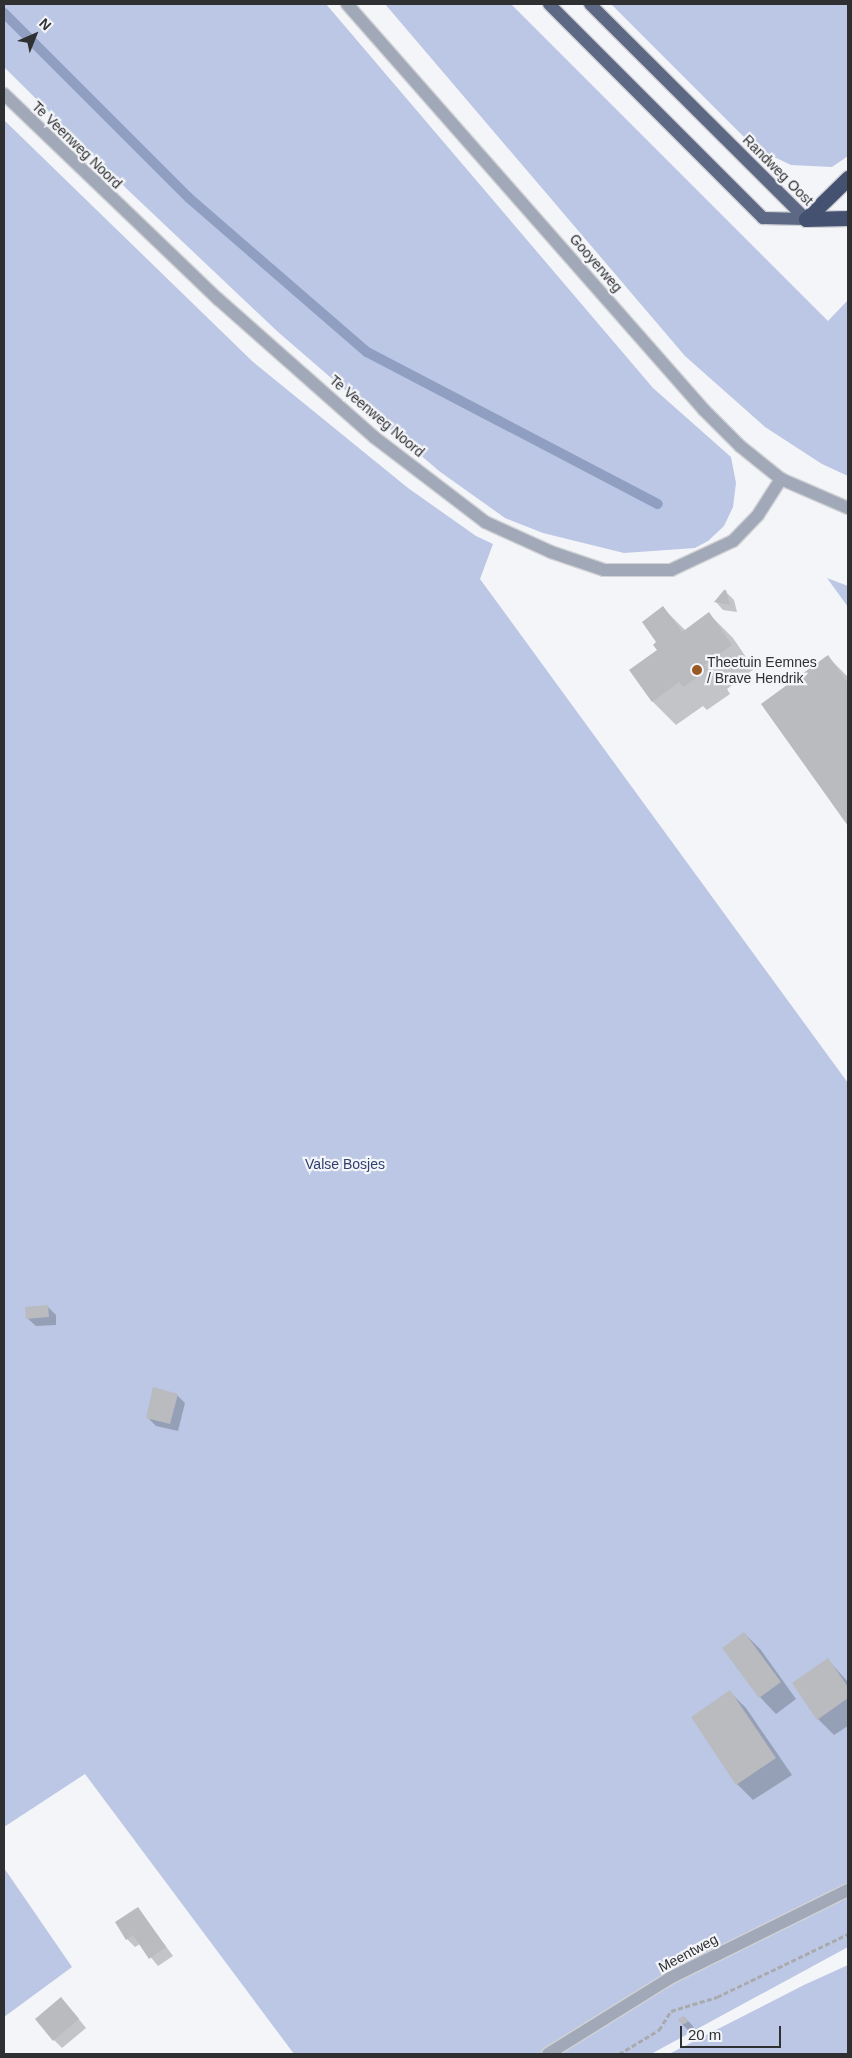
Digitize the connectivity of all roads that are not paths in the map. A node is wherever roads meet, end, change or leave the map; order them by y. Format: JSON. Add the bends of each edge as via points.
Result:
{"nodes":[{"id":1,"x":347,"y":4,"type":"edge"},
{"id":2,"x":548,"y":4,"type":"edge"},
{"id":3,"x":590,"y":4,"type":"edge"},
{"id":4,"x":4,"y":94,"type":"edge"},
{"id":5,"x":848,"y":178,"type":"edge"},
{"id":6,"x":848,"y":218,"type":"edge"},
{"id":7,"x":806,"y":219,"type":"junction"},
{"id":8,"x":781,"y":479,"type":"junction"},
{"id":9,"x":848,"y":508,"type":"edge"},
{"id":10,"x":848,"y":1890,"type":"edge"},
{"id":11,"x":548,"y":2054,"type":"edge"}],
"edges":[{"from":1,"to":8,"type":"street","name":"Gooyerweg","via":[[704,410],[740,446]]},
{"from":2,"to":7,"type":"main road","name":"Randweg Oost","via":[[763,218]]},
{"from":3,"to":7,"type":"main road","name":"Randweg Oost"},
{"from":4,"to":8,"type":"street","name":"Te Veenweg Noord","via":[[233,312],[374,437],[484,522],[551,552],[604,570],[671,570],[733,541],[758,515]]},
{"from":5,"to":7,"type":"highway"},
{"from":6,"to":7,"type":"highway"},
{"from":8,"to":9,"type":"street","name":"Gooyerweg"},
{"from":10,"to":11,"type":"street","name":"Meentweg","via":[[670,1978]]}]}
